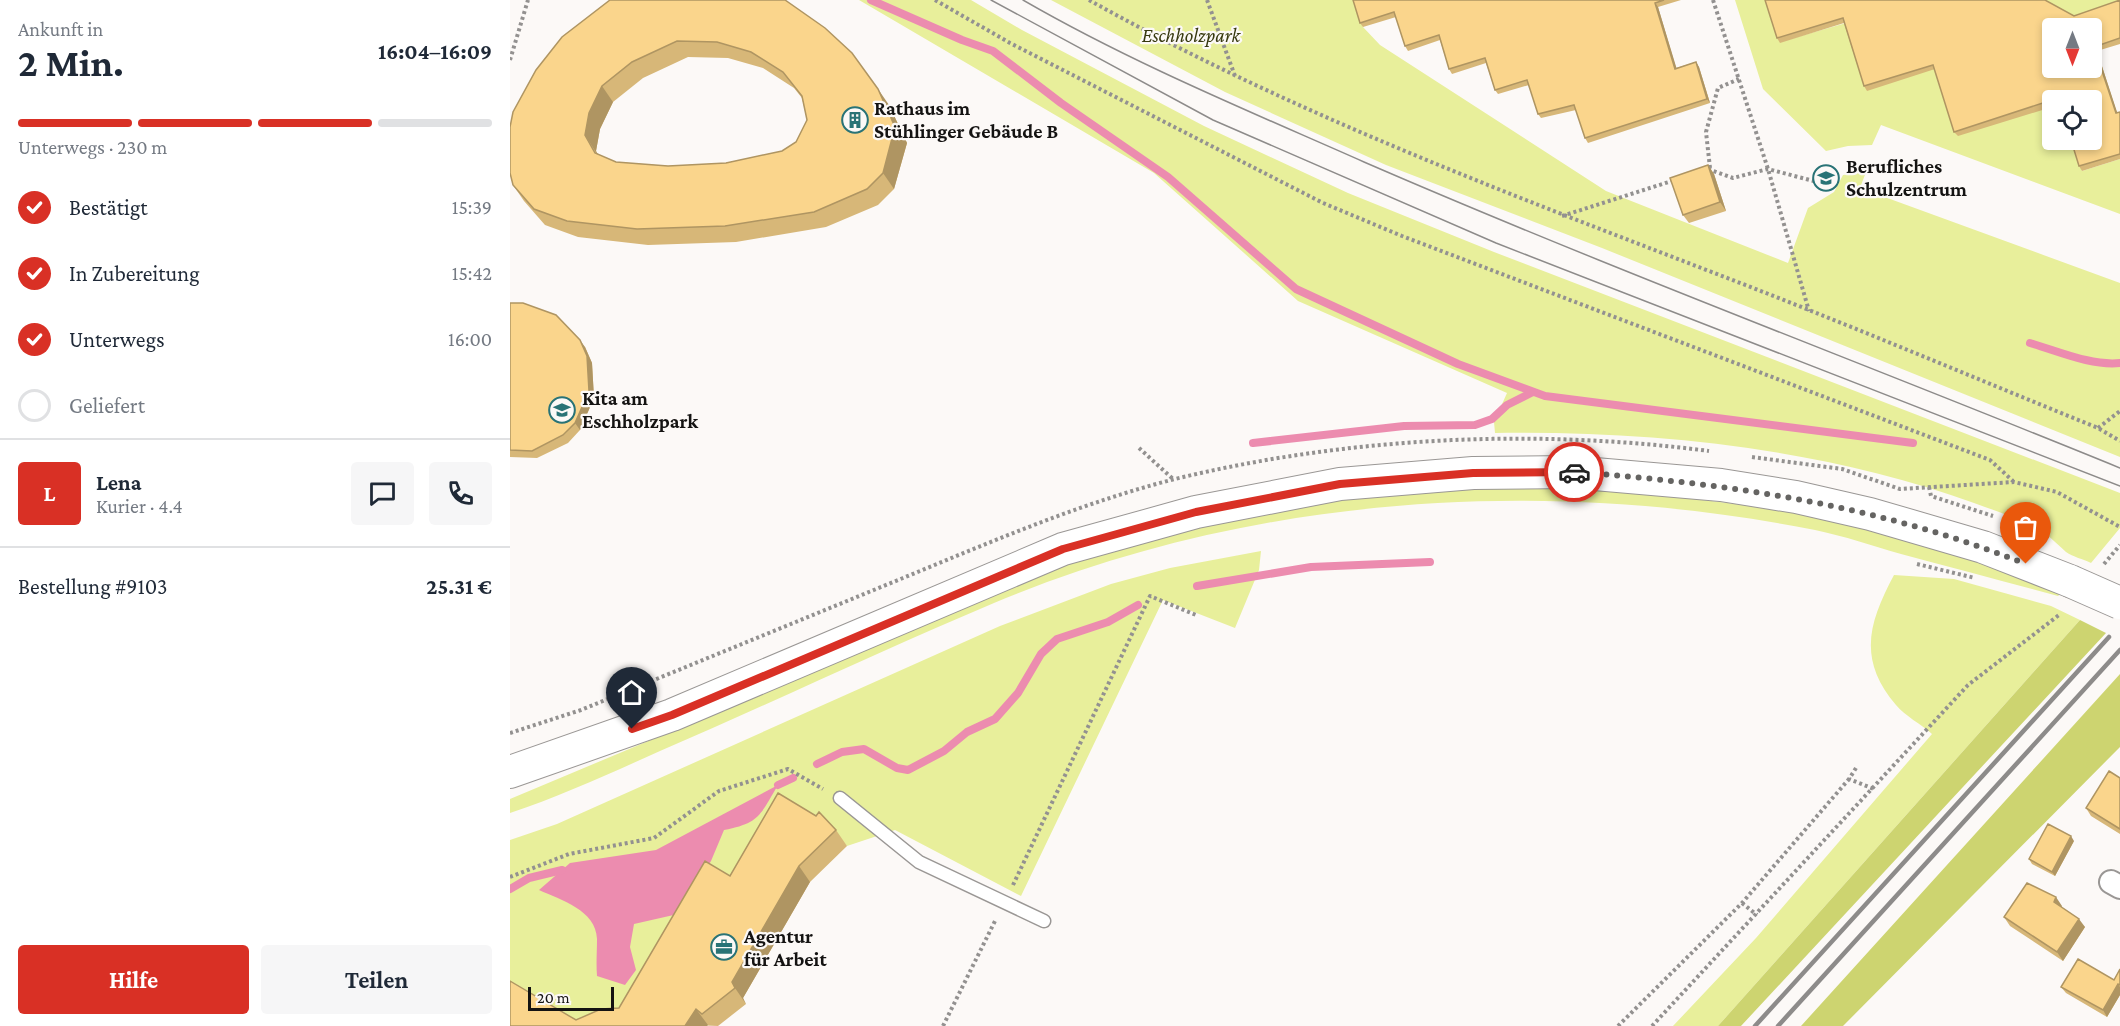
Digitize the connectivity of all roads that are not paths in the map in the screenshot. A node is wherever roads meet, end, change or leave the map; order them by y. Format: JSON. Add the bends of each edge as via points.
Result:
{"nodes":[{"id":1,"x":2120,"y":603,"type":"edge"},
{"id":2,"x":510,"y":772,"type":"edge"},
{"id":3,"x":840,"y":798,"type":"road end"},
{"id":4,"x":1044,"y":921,"type":"dead end"}],
"edges":[{"from":1,"to":2,"type":"street","bridge":true,"via":[[1983,547],[1869,514],[1721,485],[1572,472],[1473,473],[1340,484],[1196,512],[1063,549],[672,715]]},
{"from":3,"to":4,"type":"lane","via":[[919,862]]}]}
